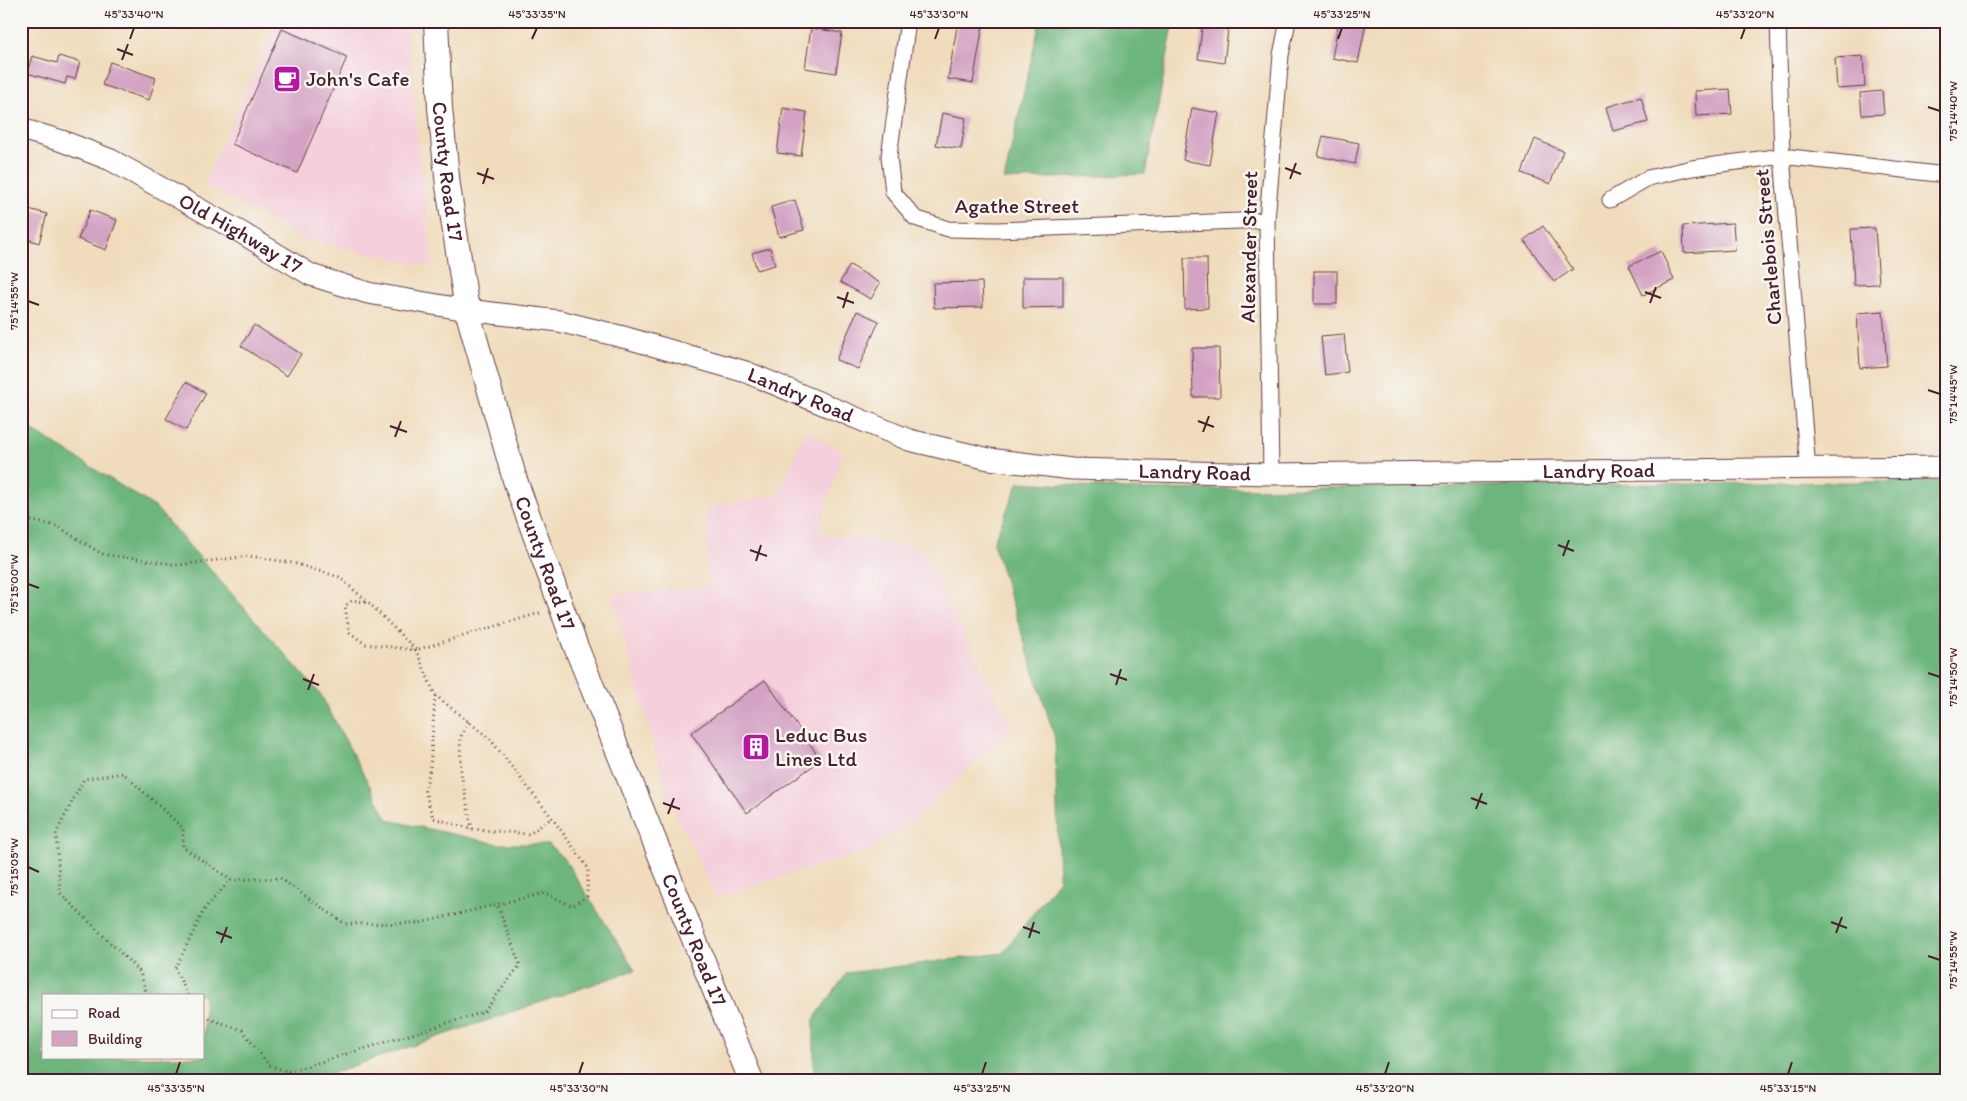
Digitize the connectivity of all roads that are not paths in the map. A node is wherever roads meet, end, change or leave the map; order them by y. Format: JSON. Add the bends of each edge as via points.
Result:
{"nodes":[{"id":1,"x":436,"y":21,"type":"edge"},
{"id":2,"x":908,"y":21,"type":"edge"},
{"id":3,"x":1288,"y":21,"type":"edge"},
{"id":4,"x":1778,"y":21,"type":"edge"},
{"id":5,"x":21,"y":128,"type":"edge"},
{"id":6,"x":1782,"y":156,"type":"junction"},
{"id":7,"x":1946,"y":174,"type":"edge"},
{"id":8,"x":1610,"y":200,"type":"dead end"},
{"id":9,"x":1267,"y":220,"type":"junction"},
{"id":10,"x":467,"y":310,"type":"junction"},
{"id":11,"x":1946,"y":467,"type":"edge"},
{"id":12,"x":1808,"y":470,"type":"junction"},
{"id":13,"x":1271,"y":474,"type":"junction"},
{"id":14,"x":751,"y":1080,"type":"edge"}],
"edges":[{"from":1,"to":10,"type":"main road","name":"County Road 17","via":[[448,186]]},
{"from":2,"to":9,"type":"street","name":"Agathe Street","via":[[889,156],[893,192],[915,218],[948,229],[997,230]]},
{"from":3,"to":9,"type":"street","name":"Alexander Street","via":[[1281,55]]},
{"from":4,"to":6,"type":"street","name":"Charlebois Street"},
{"from":5,"to":10,"type":"main road","name":"Old Highway 17","via":[[111,160],[311,275],[368,292]]},
{"from":6,"to":7,"type":"street"},
{"from":6,"to":8,"type":"street","via":[[1692,168],[1648,178]]},
{"from":6,"to":12,"type":"street","name":"Charlebois Street"},
{"from":9,"to":13,"type":"street","name":"Alexander Street"},
{"from":10,"to":13,"type":"main road","name":"Landry Road","via":[[559,321],[746,372],[908,440],[989,459],[1072,469]]},
{"from":10,"to":14,"type":"main road","name":"County Road 17","via":[[515,480],[561,607]]},
{"from":11,"to":12,"type":"main road","name":"Landry Road"},
{"from":12,"to":13,"type":"main road","name":"Landry Road"}]}
